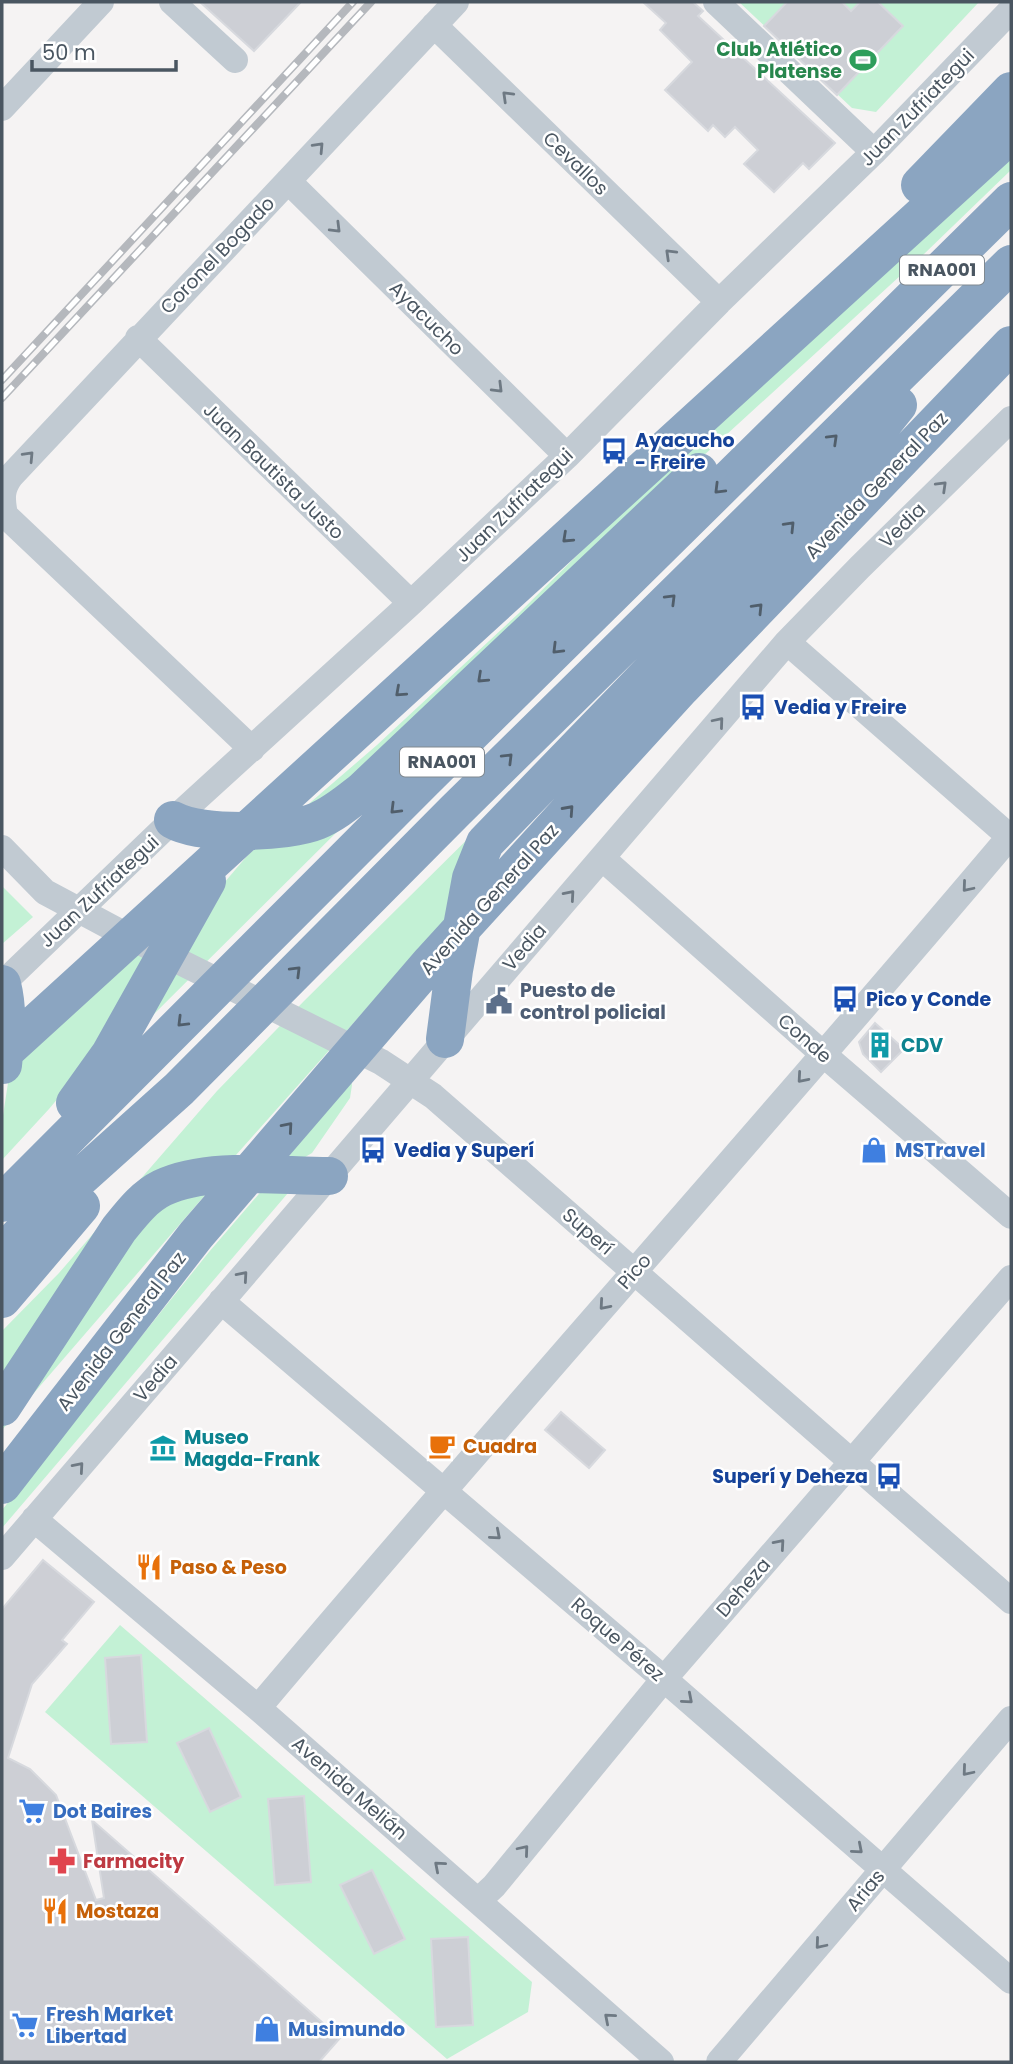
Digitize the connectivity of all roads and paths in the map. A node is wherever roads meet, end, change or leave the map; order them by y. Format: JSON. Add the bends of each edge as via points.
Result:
{"nodes":[{"id":1,"x":101,"y":2,"type":"edge"},
{"id":2,"x":172,"y":2,"type":"edge"},
{"id":3,"x":456,"y":2,"type":"edge"},
{"id":4,"x":716,"y":2,"type":"edge"},
{"id":5,"x":1011,"y":10,"type":"edge"},
{"id":6,"x":434,"y":25,"type":"junction"},
{"id":7,"x":235,"y":60,"type":"dead end"},
{"id":8,"x":1011,"y":91,"type":"edge"},
{"id":9,"x":2,"y":108,"type":"edge"},
{"id":10,"x":1011,"y":134,"type":"edge"},
{"id":11,"x":874,"y":152,"type":"junction"},
{"id":12,"x":288,"y":181,"type":"junction"},
{"id":13,"x":1011,"y":201,"type":"edge"},
{"id":14,"x":1011,"y":265,"type":"edge"},
{"id":15,"x":719,"y":302,"type":"junction"},
{"id":16,"x":138,"y":338,"type":"junction"},
{"id":17,"x":872,"y":338,"type":"junction"},
{"id":18,"x":1011,"y":345,"type":"edge"},
{"id":19,"x":757,"y":364,"type":"junction"},
{"id":20,"x":1011,"y":376,"type":"edge"},
{"id":21,"x":1007,"y":432,"type":"edge"},
{"id":22,"x":567,"y":456,"type":"junction"},
{"id":23,"x":871,"y":490,"type":"junction"},
{"id":24,"x":3,"y":517,"type":"edge"},
{"id":25,"x":411,"y":603,"type":"junction"},
{"id":26,"x":788,"y":642,"type":"junction"},
{"id":27,"x":252,"y":749,"type":"junction"},
{"id":28,"x":173,"y":820,"type":"junction"},
{"id":29,"x":235,"y":833,"type":"junction"},
{"id":30,"x":1011,"y":837,"type":"edge"},
{"id":31,"x":2,"y":848,"type":"edge"},
{"id":32,"x":602,"y":858,"type":"junction"},
{"id":33,"x":79,"y":910,"type":"junction"},
{"id":34,"x":2,"y":984,"type":"edge"},
{"id":35,"x":5,"y":1039,"type":"edge"},
{"id":36,"x":445,"y":1039,"type":"junction"},
{"id":37,"x":823,"y":1054,"type":"junction"},
{"id":38,"x":2,"y":1074,"type":"edge"},
{"id":39,"x":409,"y":1080,"type":"junction"},
{"id":40,"x":178,"y":1089,"type":"junction"},
{"id":41,"x":329,"y":1176,"type":"junction"},
{"id":42,"x":8,"y":1196,"type":"edge"},
{"id":43,"x":1011,"y":1216,"type":"edge"},
{"id":44,"x":196,"y":1235,"type":"junction"},
{"id":45,"x":2,"y":1254,"type":"edge"},
{"id":46,"x":634,"y":1271,"type":"junction"},
{"id":47,"x":1011,"y":1278,"type":"edge"},
{"id":48,"x":2,"y":1299,"type":"edge"},
{"id":49,"x":221,"y":1301,"type":"junction"},
{"id":50,"x":2,"y":1407,"type":"edge"},
{"id":51,"x":2,"y":1449,"type":"edge"},
{"id":52,"x":852,"y":1460,"type":"junction"},
{"id":53,"x":2,"y":1485,"type":"edge"},
{"id":54,"x":444,"y":1490,"type":"junction"},
{"id":55,"x":34,"y":1519,"type":"junction"},
{"id":56,"x":2,"y":1557,"type":"edge"},
{"id":57,"x":1011,"y":1601,"type":"edge"},
{"id":58,"x":664,"y":1679,"type":"junction"},
{"id":59,"x":258,"y":1708,"type":"junction"},
{"id":60,"x":1011,"y":1719,"type":"edge"},
{"id":61,"x":882,"y":1870,"type":"junction"},
{"id":62,"x":478,"y":1901,"type":"junction"},
{"id":63,"x":1011,"y":1981,"type":"edge"},
{"id":64,"x":661,"y":2062,"type":"edge"},
{"id":65,"x":719,"y":2062,"type":"edge"}],
"edges":[{"from":1,"to":9,"type":"street"},
{"from":2,"to":7,"type":"street"},
{"from":3,"to":6,"type":"street","name":"Coronel Bogado"},
{"from":4,"to":11,"type":"street"},
{"from":5,"to":11,"type":"street","name":"Juan Zufriategui"},
{"from":12,"to":6,"type":"street","name":"Coronel Bogado","one_way":true},
{"from":15,"to":6,"type":"street","name":"Cevallos","one_way":true},
{"from":8,"to":19,"type":"highway","via":[[868,237]]},
{"from":10,"to":19,"type":"highway"},
{"from":11,"to":15,"type":"street","name":"Juan Zufriategui"},
{"from":12,"to":16,"type":"street","name":"Coronel Bogado"},
{"from":12,"to":22,"type":"street","name":"Ayacucho","one_way":true},
{"from":13,"to":17,"type":"highway","number":"RNA001"},
{"from":36,"to":14,"type":"highway","one_way":true,"via":[[471,878],[479,854],[494,832],[846,470]]},
{"from":40,"to":14,"type":"highway","number":"RNA001","one_way":true},
{"from":15,"to":22,"type":"street","name":"Juan Zufriategui"},
{"from":24,"to":16,"type":"street","name":"Coronel Bogado","one_way":true,"via":[[2,497],[11,476]]},
{"from":16,"to":25,"type":"street","name":"Juan Bautista Justo"},
{"from":17,"to":29,"type":"highway","one_way":true,"via":[[727,446],[335,812],[283,830]]},
{"from":17,"to":42,"type":"highway","number":"RNA001","one_way":true},
{"from":18,"to":23,"type":"highway","name":"Avenida General Paz"},
{"from":19,"to":29,"type":"highway","one_way":true},
{"from":20,"to":23,"type":"highway"},
{"from":26,"to":21,"type":"street","name":"Vedia","one_way":true,"via":[[860,566]]},
{"from":22,"to":25,"type":"street","name":"Juan Zufriategui"},
{"from":44,"to":23,"type":"highway","name":"Avenida General Paz","one_way":true,"via":[[468,922],[681,688]]},
{"from":24,"to":27,"type":"street"},
{"from":25,"to":27,"type":"street","name":"Juan Zufriategui"},
{"from":26,"to":30,"type":"street"},
{"from":32,"to":26,"type":"street","name":"Vedia","one_way":true},
{"from":27,"to":28,"type":"street","name":"Juan Zufriategui"},
{"from":28,"to":29,"type":"highway","via":[[192,828]]},
{"from":28,"to":33,"type":"street","name":"Juan Zufriategui"},
{"from":29,"to":35,"type":"highway"},
{"from":29,"to":42,"type":"highway","via":[[110,1054]]},
{"from":30,"to":37,"type":"street","name":"Pico","one_way":true},
{"from":31,"to":33,"type":"street","name":"Superí","via":[[45,892]]},
{"from":36,"to":32,"type":"street","name":"Vedia","one_way":true},
{"from":32,"to":37,"type":"street","name":"Conde"},
{"from":33,"to":34,"type":"street","name":"Juan Zufriategui"},
{"from":33,"to":39,"type":"street","name":"Superí"},
{"from":34,"to":35,"type":"highway","via":[[7,1004]]},
{"from":35,"to":38,"type":"highway"},
{"from":36,"to":39,"type":"street","name":"Vedia"},
{"from":37,"to":43,"type":"street","name":"Conde"},
{"from":37,"to":46,"type":"street","name":"Pico","one_way":true},
{"from":39,"to":41,"type":"street","name":"Vedia"},
{"from":39,"to":46,"type":"street","name":"Superí"},
{"from":40,"to":45,"type":"highway","number":"RNA001"},
{"from":40,"to":48,"type":"highway"},
{"from":49,"to":41,"type":"street","name":"Vedia","one_way":true},
{"from":41,"to":50,"type":"highway","via":[[220,1174],[188,1178],[160,1189],[119,1229]]},
{"from":44,"to":51,"type":"highway","via":[[154,1274]]},
{"from":44,"to":53,"type":"highway","name":"Avenida General Paz"},
{"from":46,"to":52,"type":"street","name":"Superí"},
{"from":46,"to":54,"type":"street","name":"Pico","one_way":true},
{"from":47,"to":52,"type":"street","name":"Deheza"},
{"from":49,"to":54,"type":"street","name":"Roque Pérez"},
{"from":55,"to":49,"type":"street","name":"Vedia","one_way":true},
{"from":52,"to":57,"type":"street","name":"Superí"},
{"from":58,"to":52,"type":"street","name":"Deheza","one_way":true},
{"from":54,"to":58,"type":"street","name":"Roque Pérez","one_way":true},
{"from":54,"to":59,"type":"street","name":"Pico"},
{"from":55,"to":56,"type":"street","name":"Vedia"},
{"from":55,"to":59,"type":"street","name":"Avenida Melián"},
{"from":58,"to":61,"type":"street","name":"Roque Pérez","one_way":true},
{"from":62,"to":58,"type":"street","name":"Deheza","one_way":true},
{"from":62,"to":59,"type":"street","name":"Avenida Melián","one_way":true},
{"from":60,"to":61,"type":"street","name":"Arias","one_way":true},
{"from":61,"to":63,"type":"street","name":"Roque Pérez"},
{"from":61,"to":65,"type":"street","name":"Arias","one_way":true},
{"from":64,"to":62,"type":"street","name":"Avenida Melián","one_way":true}]}
